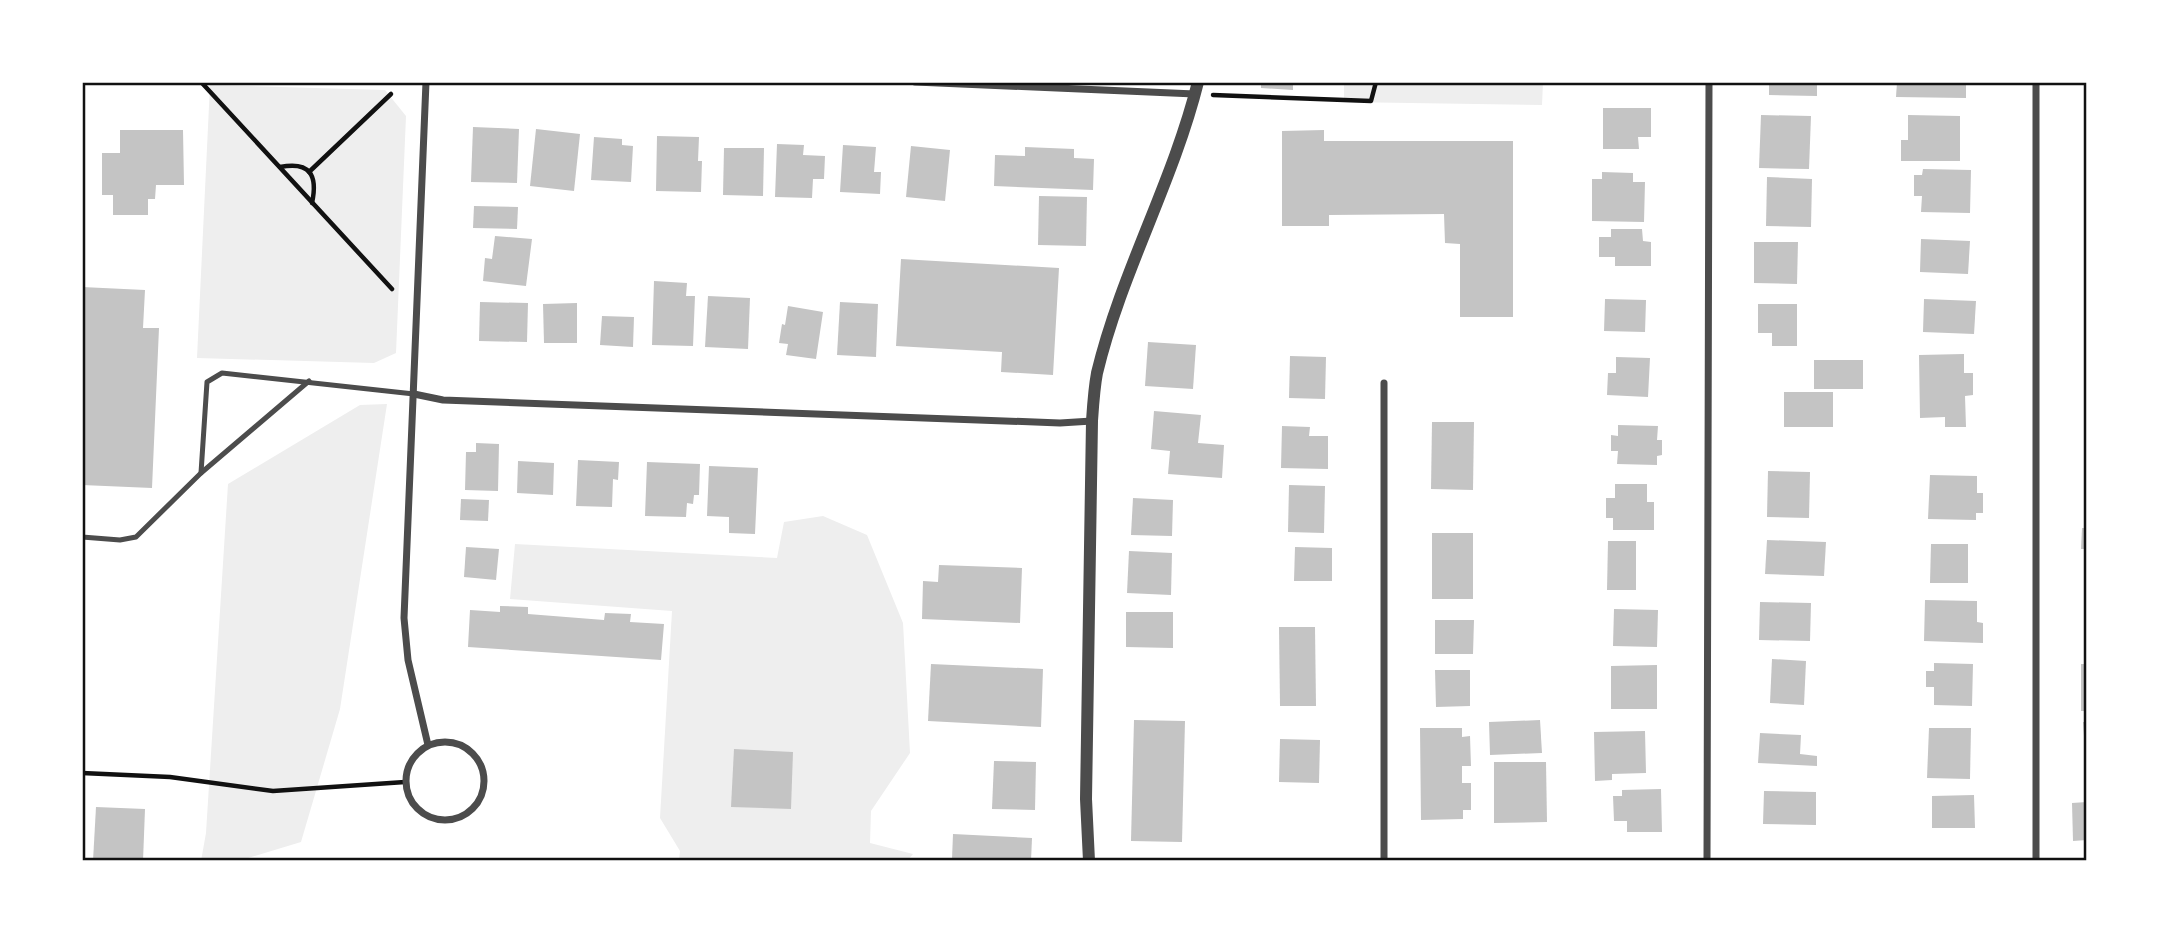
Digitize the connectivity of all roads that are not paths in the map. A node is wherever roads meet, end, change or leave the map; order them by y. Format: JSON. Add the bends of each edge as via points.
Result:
{"nodes":[{"id":1,"x":426,"y":82,"type":"edge"},
{"id":2,"x":915,"y":82,"type":"edge"},
{"id":3,"x":1709,"y":82,"type":"edge"},
{"id":4,"x":2036,"y":82,"type":"edge"},
{"id":5,"x":1197,"y":88,"type":"edge"},
{"id":6,"x":309,"y":381,"type":"junction"},
{"id":7,"x":1384,"y":383,"type":"dead end"},
{"id":8,"x":414,"y":394,"type":"junction"},
{"id":9,"x":1092,"y":421,"type":"junction"},
{"id":10,"x":201,"y":473,"type":"junction"},
{"id":11,"x":82,"y":537,"type":"edge"},
{"id":12,"x":428,"y":745,"type":"junction"},
{"id":13,"x":1089,"y":861,"type":"edge"},
{"id":14,"x":1384,"y":861,"type":"edge"},
{"id":15,"x":1707,"y":861,"type":"edge"},
{"id":16,"x":2036,"y":861,"type":"edge"}],
"edges":[{"from":1,"to":8,"type":"street"},
{"from":2,"to":5,"type":"street"},
{"from":3,"to":15,"type":"street"},
{"from":4,"to":16,"type":"street"},
{"from":5,"to":9,"type":"street","via":[[1107,337]]},
{"from":6,"to":8,"type":"lane"},
{"from":6,"to":10,"type":"lane"},
{"from":6,"to":10,"type":"lane","via":[[222,373],[207,382]]},
{"from":7,"to":14,"type":"street"},
{"from":8,"to":9,"type":"street","via":[[443,400]]},
{"from":8,"to":12,"type":"street","via":[[404,618],[408,660]]},
{"from":9,"to":13,"type":"street"},
{"from":10,"to":11,"type":"lane","via":[[136,537]]},
{"from":12,"to":12,"type":"street","via":[[454,743],[466,748],[482,768],[482,794],[466,814],[454,819],[431,818],[413,804],[405,782],[411,760]]}]}
